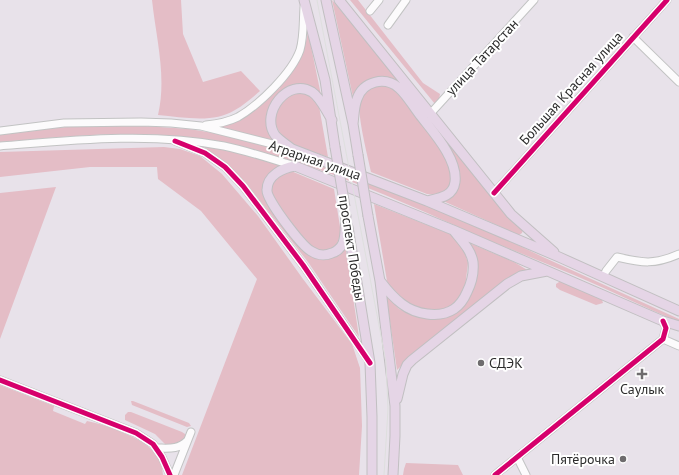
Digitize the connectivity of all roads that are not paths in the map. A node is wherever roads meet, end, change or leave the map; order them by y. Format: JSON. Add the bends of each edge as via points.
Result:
{"nodes":[{"id":1,"x":304,"y":0,"type":"edge"},
{"id":2,"x":326,"y":0,"type":"edge"},
{"id":3,"x":339,"y":0,"type":"edge"},
{"id":4,"x":379,"y":0,"type":"edge"},
{"id":5,"x":406,"y":0,"type":"edge"},
{"id":6,"x":534,"y":0,"type":"edge"},
{"id":7,"x":667,"y":0,"type":"edge"},
{"id":8,"x":370,"y":11,"type":"dead end"},
{"id":9,"x":388,"y":25,"type":"dead end"},
{"id":10,"x":633,"y":37,"type":"junction"},
{"id":11,"x":679,"y":82,"type":"edge"},
{"id":12,"x":430,"y":114,"type":"junction"},
{"id":13,"x":332,"y":120,"type":"junction"},
{"id":14,"x":353,"y":124,"type":"junction"},
{"id":15,"x":201,"y":126,"type":"junction"},
{"id":16,"x":0,"y":131,"type":"edge"},
{"id":17,"x":175,"y":141,"type":"junction"},
{"id":18,"x":0,"y":146,"type":"edge"},
{"id":19,"x":292,"y":149,"type":"junction"},
{"id":20,"x":295,"y":166,"type":"junction"},
{"id":21,"x":494,"y":193,"type":"junction"},
{"id":22,"x":427,"y":201,"type":"junction"},
{"id":23,"x":346,"y":211,"type":"junction"},
{"id":24,"x":454,"y":230,"type":"junction"},
{"id":25,"x":679,"y":254,"type":"edge"},
{"id":26,"x":559,"y":257,"type":"junction"},
{"id":27,"x":549,"y":271,"type":"junction"},
{"id":28,"x":603,"y":277,"type":"junction"},
{"id":29,"x":380,"y":281,"type":"junction"},
{"id":30,"x":679,"y":311,"type":"edge"},
{"id":31,"x":663,"y":321,"type":"junction"},
{"id":32,"x":679,"y":326,"type":"edge"},
{"id":33,"x":663,"y":339,"type":"junction"},
{"id":34,"x":679,"y":346,"type":"edge"},
{"id":35,"x":370,"y":363,"type":"junction"},
{"id":36,"x":0,"y":380,"type":"edge"},
{"id":37,"x":395,"y":406,"type":"junction"},
{"id":38,"x":191,"y":432,"type":"dead end"},
{"id":39,"x":187,"y":442,"type":"junction"},
{"id":40,"x":156,"y":448,"type":"junction"},
{"id":41,"x":517,"y":457,"type":"junction"},
{"id":42,"x":170,"y":475,"type":"edge"},
{"id":43,"x":174,"y":475,"type":"edge"},
{"id":44,"x":372,"y":475,"type":"edge"},
{"id":45,"x":392,"y":475,"type":"edge"},
{"id":46,"x":495,"y":475,"type":"edge"},
{"id":47,"x":526,"y":475,"type":"edge"}],
"edges":[{"from":1,"to":13,"type":"main road","name":"проспект Победы","via":[[325,80]]},
{"from":1,"to":15,"type":"street","via":[[302,39],[295,62],[288,71],[253,106],[239,116]]},
{"from":2,"to":14,"type":"main road","name":"проспект Победы"},
{"from":3,"to":12,"type":"main road"},
{"from":4,"to":8,"type":"street"},
{"from":5,"to":9,"type":"street"},
{"from":6,"to":12,"type":"street","name":"улица Татарстан"},
{"from":7,"to":10,"type":"street","name":"Большая Красная улица"},
{"from":10,"to":11,"type":"street"},
{"from":10,"to":21,"type":"street","name":"Большая Красная улица"},
{"from":12,"to":21,"type":"main road"},
{"from":13,"to":19,"type":"main road","via":[[312,92],[299,89],[289,91],[280,97],[272,113],[272,128],[275,136]]},
{"from":13,"to":23,"type":"main road","name":"проспект Победы","bridge":true},
{"from":14,"to":22,"type":"main road","via":[[356,100],[362,89],[378,81],[388,82],[399,88],[440,140],[452,162],[455,181],[449,194],[444,198]]},
{"from":14,"to":29,"type":"main road","name":"проспект Победы","bridge":true},
{"from":15,"to":16,"type":"street","name":"Аграрная улица","via":[[142,122],[71,123]]},
{"from":15,"to":19,"type":"street","name":"Аграрная улица"},
{"from":17,"to":18,"type":"street","name":"Аграрная улица","via":[[135,138]]},
{"from":17,"to":20,"type":"street","name":"Аграрная улица","via":[[224,146]]},
{"from":17,"to":35,"type":"street","via":[[205,153],[225,167],[243,186],[303,265]]},
{"from":19,"to":22,"type":"main road","name":"Аграрная улица"},
{"from":20,"to":23,"type":"main road","via":[[285,167],[275,174],[268,184],[267,194],[273,206],[307,249],[323,255],[336,251],[342,243]]},
{"from":20,"to":24,"type":"main road","name":"Аграрная улица"},
{"from":21,"to":26,"type":"main road","via":[[511,214]]},
{"from":22,"to":26,"type":"main road","name":"Аграрная улица"},
{"from":23,"to":35,"type":"main road","name":"проспект Победы"},
{"from":24,"to":27,"type":"main road","name":"Аграрная улица"},
{"from":24,"to":29,"type":"main road","via":[[468,248],[473,263],[469,288],[464,299],[453,310],[430,314],[416,311],[402,304]]},
{"from":25,"to":28,"type":"street","via":[[650,263],[617,257]]},
{"from":26,"to":28,"type":"main road","name":"Аграрная улица"},
{"from":27,"to":31,"type":"main road","name":"Аграрная улица"},
{"from":27,"to":37,"type":"main road","via":[[521,276],[507,284],[412,360],[402,374]]},
{"from":28,"to":30,"type":"main road","name":"Аграрная улица"},
{"from":29,"to":37,"type":"main road","name":"проспект Победы"},
{"from":31,"to":32,"type":"main road","name":"Аграрная улица"},
{"from":31,"to":33,"type":"street","via":[[666,328]]},
{"from":33,"to":34,"type":"street"},
{"from":33,"to":41,"type":"street"},
{"from":35,"to":44,"type":"main road","name":"проспект Победы"},
{"from":36,"to":40,"type":"street","via":[[136,433]]},
{"from":37,"to":45,"type":"main road","name":"проспект Победы"},
{"from":38,"to":39,"type":"street"},
{"from":39,"to":40,"type":"street","via":[[174,449]]},
{"from":39,"to":43,"type":"street"},
{"from":40,"to":42,"type":"street"},
{"from":41,"to":46,"type":"street"},
{"from":41,"to":47,"type":"street"}]}
